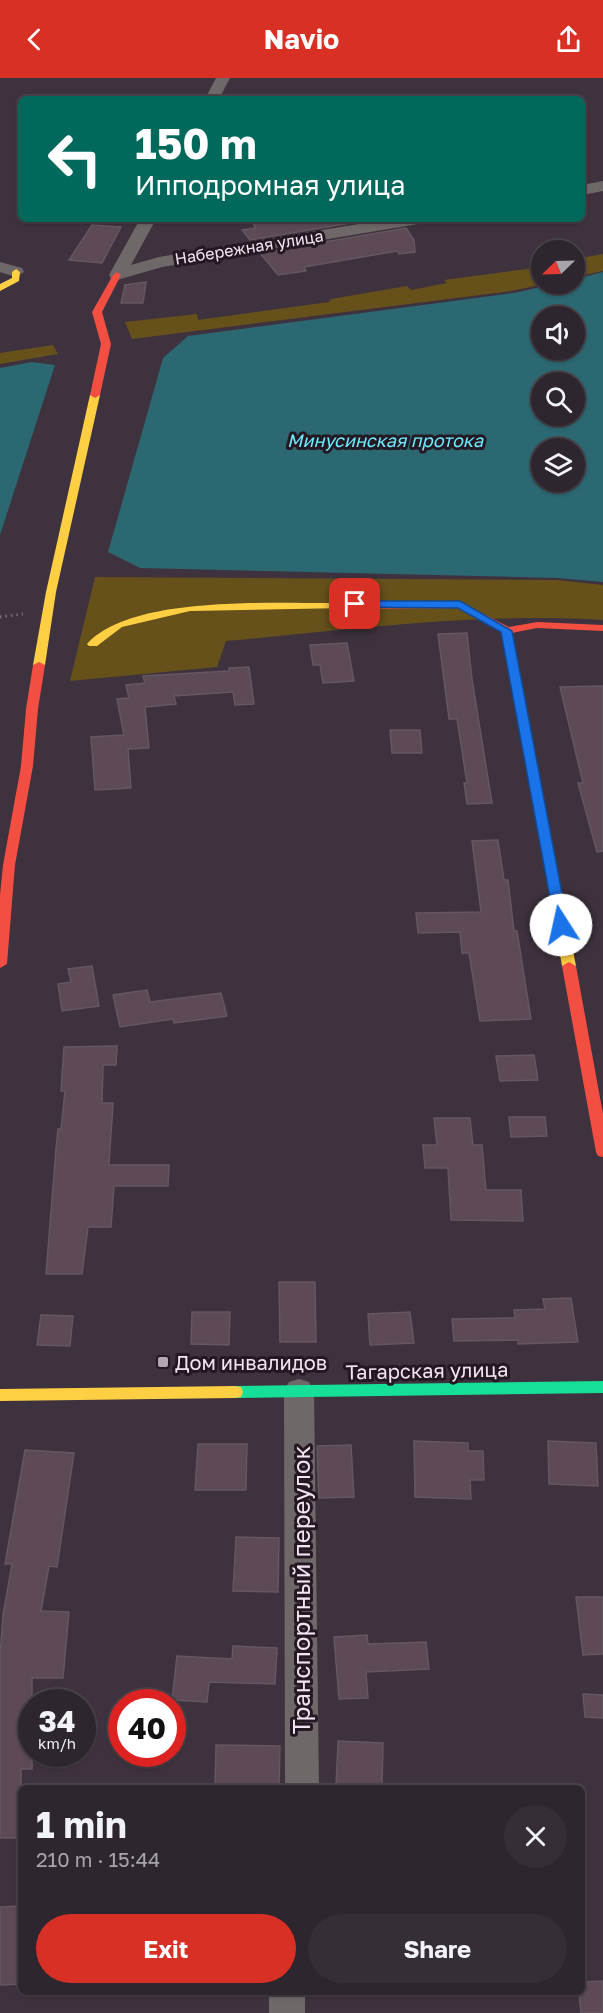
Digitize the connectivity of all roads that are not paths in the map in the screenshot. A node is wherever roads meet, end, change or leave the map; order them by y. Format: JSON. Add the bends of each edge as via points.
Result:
{"nodes":[{"id":1,"x":223,"y":78,"type":"edge"},
{"id":2,"x":214,"y":96,"type":"edge"},
{"id":3,"x":603,"y":186,"type":"edge"},
{"id":4,"x":585,"y":189,"type":"edge"},
{"id":5,"x":146,"y":222,"type":"edge"},
{"id":6,"x":400,"y":222,"type":"edge"},
{"id":7,"x":130,"y":252,"type":"junction"},
{"id":8,"x":159,"y":262,"type":"junction"},
{"id":9,"x":0,"y":267,"type":"edge"},
{"id":10,"x":16,"y":272,"type":"joint"},
{"id":11,"x":117,"y":274,"type":"junction"},
{"id":12,"x":0,"y":288,"type":"edge"},
{"id":13,"x":603,"y":628,"type":"edge"},
{"id":14,"x":507,"y":631,"type":"junction"},
{"id":15,"x":93,"y":644,"type":"dead end"},
{"id":16,"x":0,"y":964,"type":"edge"},
{"id":17,"x":603,"y":1152,"type":"edge"},
{"id":18,"x":603,"y":1387,"type":"edge"},
{"id":19,"x":298,"y":1391,"type":"junction"},
{"id":20,"x":0,"y":1395,"type":"edge"},
{"id":21,"x":302,"y":1785,"type":"edge"},
{"id":22,"x":287,"y":1995,"type":"edge"},
{"id":23,"x":287,"y":2013,"type":"edge"}],
"edges":[{"from":1,"to":2,"type":"street"},
{"from":3,"to":4,"type":"street"},
{"from":5,"to":7,"type":"street"},
{"from":6,"to":8,"type":"street","name":"Набережная улица"},
{"from":7,"to":8,"type":"street"},
{"from":7,"to":11,"type":"street"},
{"from":8,"to":11,"type":"street","name":"Набережная улица"},
{"from":9,"to":10,"type":"street"},
{"from":10,"to":12,"type":"street","via":[[16,279]]},
{"from":11,"to":16,"type":"street","via":[[97,312],[106,344],[51,592],[9,865]]},
{"from":13,"to":14,"type":"street","via":[[537,625]]},
{"from":14,"to":15,"type":"street","via":[[460,604],[190,608],[118,625]]},
{"from":14,"to":17,"type":"street"},
{"from":18,"to":19,"type":"street","name":"Тагарская улица"},
{"from":19,"to":20,"type":"street","name":"Тагарская улица"},
{"from":19,"to":21,"type":"street","name":"Транспортный переулок"},
{"from":22,"to":23,"type":"street"}]}
